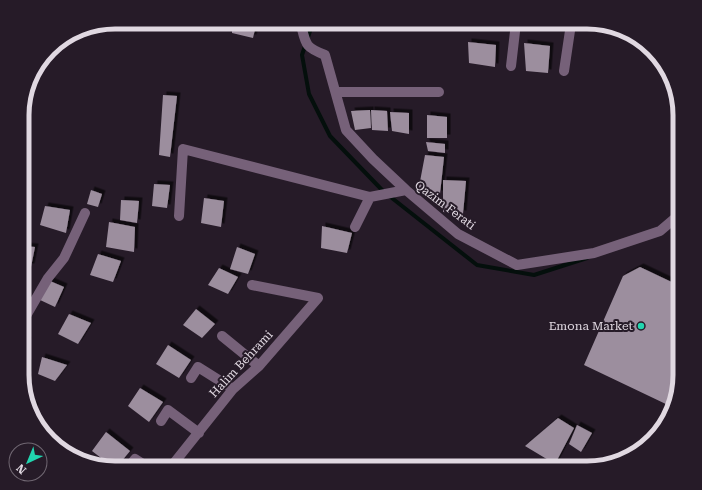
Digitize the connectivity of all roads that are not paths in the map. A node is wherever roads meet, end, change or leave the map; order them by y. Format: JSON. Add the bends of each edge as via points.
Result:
{"nodes":[{"id":1,"x":515,"y":29,"type":"edge"},
{"id":2,"x":571,"y":29,"type":"edge"},
{"id":3,"x":304,"y":34,"type":"edge"},
{"id":4,"x":511,"y":66,"type":"dead end"},
{"id":5,"x":564,"y":71,"type":"dead end"},
{"id":6,"x":336,"y":92,"type":"junction"},
{"id":7,"x":439,"y":92,"type":"dead end"},
{"id":8,"x":406,"y":190,"type":"junction"},
{"id":9,"x":370,"y":197,"type":"junction"},
{"id":10,"x":85,"y":213,"type":"dead end"},
{"id":11,"x":179,"y":216,"type":"dead end"},
{"id":12,"x":673,"y":220,"type":"edge"},
{"id":13,"x":355,"y":227,"type":"dead end"},
{"id":14,"x":252,"y":285,"type":"dead end"},
{"id":15,"x":29,"y":311,"type":"edge"},
{"id":16,"x":222,"y":336,"type":"dead end"},
{"id":17,"x":259,"y":366,"type":"junction"},
{"id":18,"x":191,"y":378,"type":"dead end"},
{"id":19,"x":233,"y":390,"type":"junction"},
{"id":20,"x":161,"y":421,"type":"dead end"},
{"id":21,"x":199,"y":433,"type":"junction"},
{"id":22,"x":176,"y":461,"type":"edge"}],
"edges":[{"from":1,"to":4,"type":"street"},
{"from":2,"to":5,"type":"street"},
{"from":3,"to":6,"type":"street","via":[[312,50],[325,55]]},
{"from":6,"to":7,"type":"street"},
{"from":6,"to":8,"type":"street","via":[[346,130]]},
{"from":8,"to":9,"type":"street","name":"Qazim Ferati"},
{"from":8,"to":12,"type":"street","name":"Qazim Ferati","via":[[458,234],[517,265],[594,253],[660,232]]},
{"from":9,"to":11,"type":"street","name":"Qazim Ferati","via":[[183,149]]},
{"from":9,"to":13,"type":"street"},
{"from":10,"to":15,"type":"street","via":[[64,258],[48,278]]},
{"from":14,"to":17,"type":"street","name":"Halim Behrami","via":[[318,298]]},
{"from":16,"to":17,"type":"street"},
{"from":17,"to":19,"type":"street","name":"Halim Behrami"},
{"from":18,"to":19,"type":"street","via":[[198,367]]},
{"from":19,"to":21,"type":"street","name":"Halim Behrami"},
{"from":20,"to":21,"type":"street","via":[[168,410]]},
{"from":21,"to":22,"type":"street","name":"Halim Behrami"}]}
